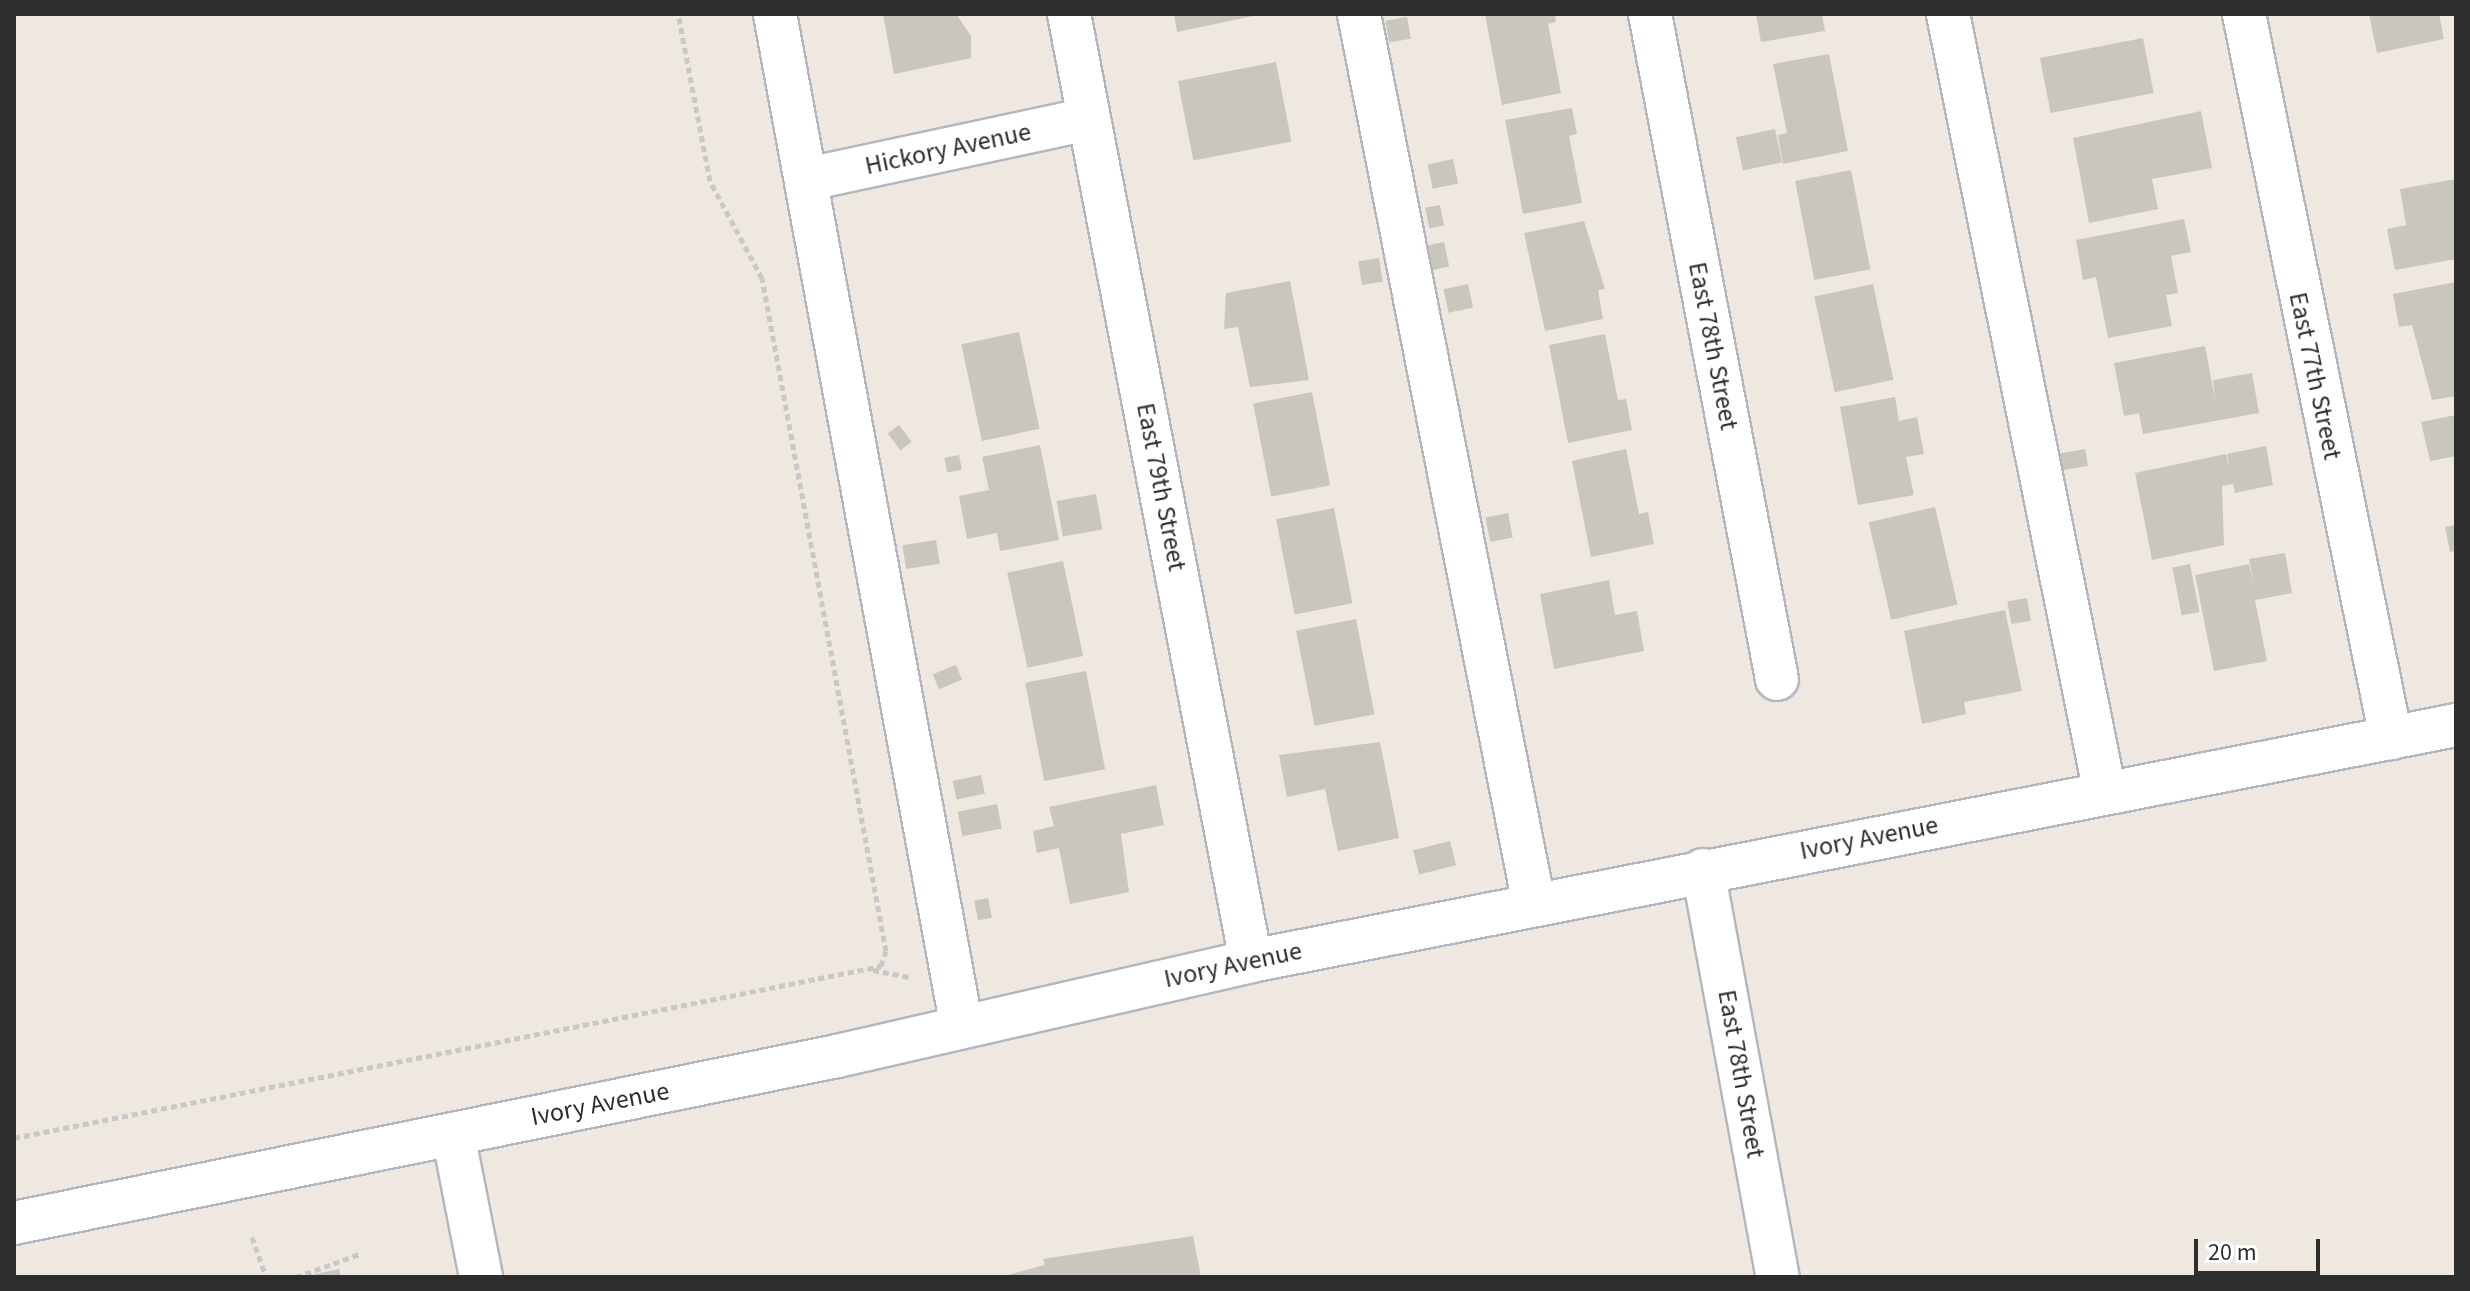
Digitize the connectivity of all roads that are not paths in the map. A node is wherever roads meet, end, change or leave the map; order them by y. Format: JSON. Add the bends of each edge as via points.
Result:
{"nodes":[{"id":1,"x":775,"y":14,"type":"edge"},
{"id":2,"x":1069,"y":14,"type":"edge"},
{"id":3,"x":1359,"y":14,"type":"edge"},
{"id":4,"x":1650,"y":14,"type":"edge"},
{"id":5,"x":1948,"y":14,"type":"edge"},
{"id":6,"x":2244,"y":14,"type":"edge"},
{"id":7,"x":1089,"y":119,"type":"junction"},
{"id":8,"x":808,"y":179,"type":"junction"},
{"id":9,"x":1777,"y":679,"type":"dead end"},
{"id":10,"x":2456,"y":725,"type":"edge"},
{"id":11,"x":2391,"y":738,"type":"junction"},
{"id":12,"x":2105,"y":793,"type":"junction"},
{"id":13,"x":1703,"y":870,"type":"junction"},
{"id":14,"x":1534,"y":904,"type":"junction"},
{"id":15,"x":1251,"y":961,"type":"junction"},
{"id":16,"x":961,"y":1022,"type":"junction"},
{"id":17,"x":453,"y":1134,"type":"junction"},
{"id":18,"x":14,"y":1223,"type":"edge"},
{"id":19,"x":481,"y":1277,"type":"edge"},
{"id":20,"x":1778,"y":1277,"type":"edge"}],
"edges":[{"from":1,"to":8,"type":"street"},
{"from":2,"to":7,"type":"street","name":"East 79th Street"},
{"from":3,"to":14,"type":"street"},
{"from":4,"to":9,"type":"street","name":"East 78th Street"},
{"from":5,"to":12,"type":"street"},
{"from":6,"to":11,"type":"street","name":"East 77th Street"},
{"from":7,"to":8,"type":"street","name":"Hickory Avenue"},
{"from":7,"to":15,"type":"street","name":"East 79th Street"},
{"from":8,"to":16,"type":"street"},
{"from":10,"to":11,"type":"street","name":"Ivory Avenue"},
{"from":11,"to":12,"type":"street","name":"Ivory Avenue"},
{"from":12,"to":13,"type":"street","name":"Ivory Avenue"},
{"from":13,"to":14,"type":"street","name":"Ivory Avenue"},
{"from":13,"to":20,"type":"street","name":"East 78th Street"},
{"from":14,"to":15,"type":"street","name":"Ivory Avenue"},
{"from":15,"to":16,"type":"street","name":"Ivory Avenue"},
{"from":16,"to":17,"type":"street","name":"Ivory Avenue","via":[[837,1056]]},
{"from":17,"to":18,"type":"street","name":"Ivory Avenue"},
{"from":17,"to":19,"type":"street"}]}
